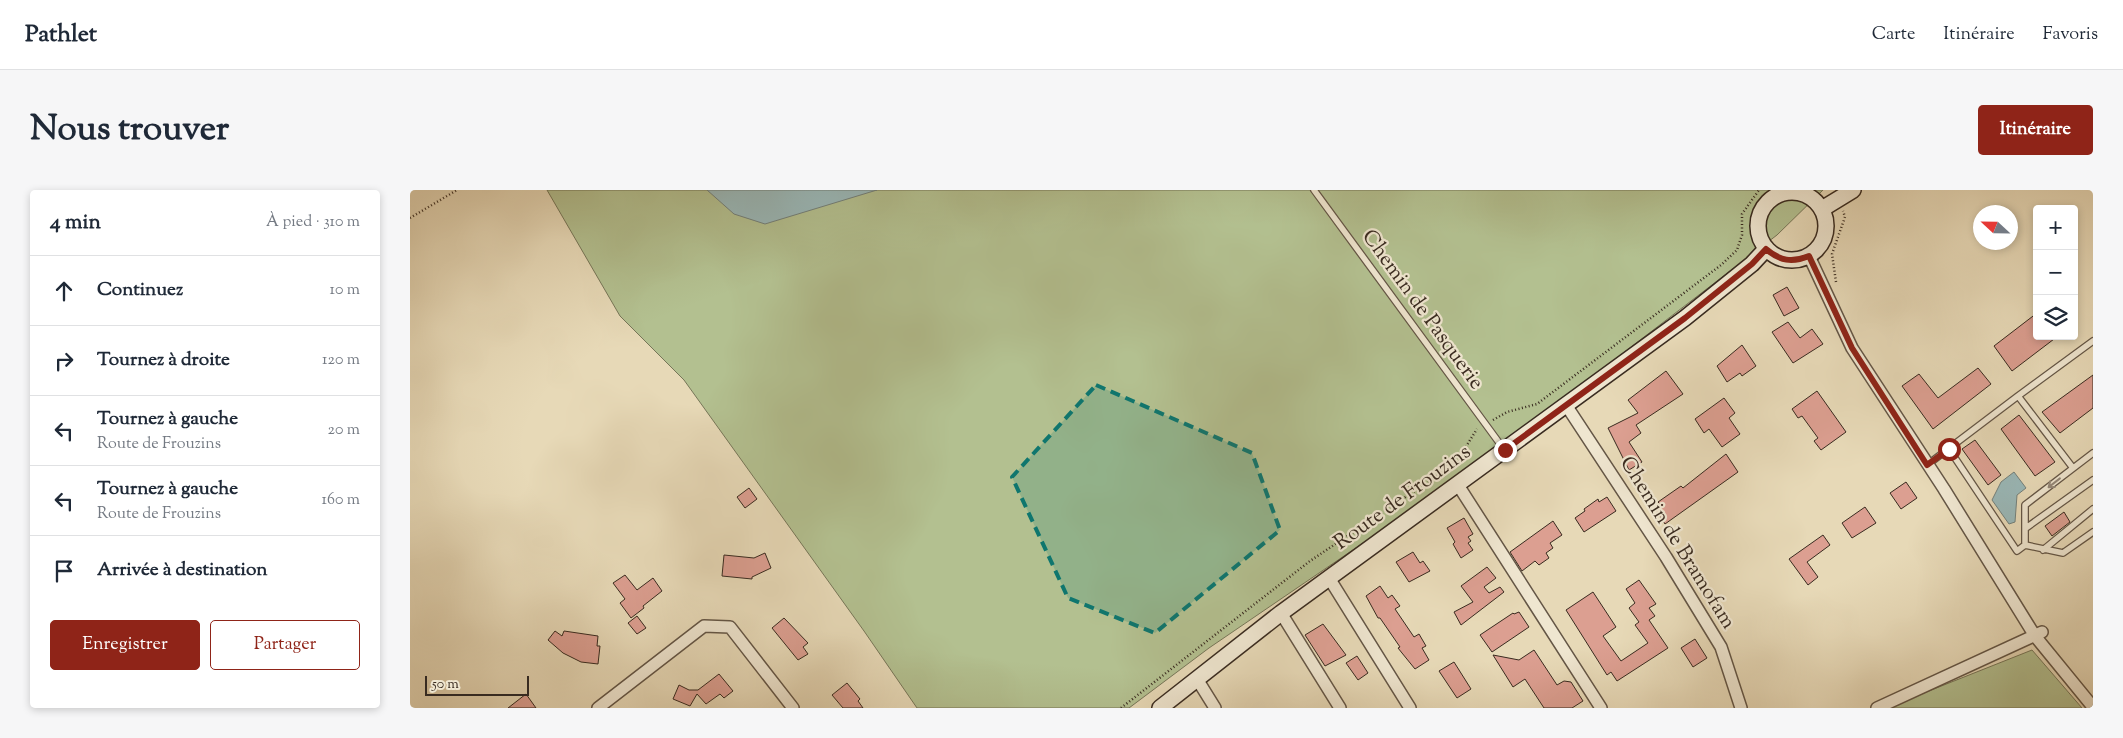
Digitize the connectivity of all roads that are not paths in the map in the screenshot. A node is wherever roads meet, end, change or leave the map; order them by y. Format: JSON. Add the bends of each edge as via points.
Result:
{"nodes":[{"id":1,"x":1314,"y":190,"type":"edge"},
{"id":2,"x":1853,"y":190,"type":"edge"},
{"id":3,"x":1822,"y":209,"type":"junction"},
{"id":4,"x":1766,"y":249,"type":"junction"},
{"id":5,"x":1809,"y":256,"type":"junction"},
{"id":6,"x":2093,"y":341,"type":"edge"},
{"id":7,"x":2018,"y":396,"type":"junction"},
{"id":8,"x":1566,"y":405,"type":"junction"},
{"id":9,"x":1949,"y":449,"type":"junction"},
{"id":10,"x":1505,"y":450,"type":"junction"},
{"id":11,"x":2093,"y":453,"type":"edge"},
{"id":12,"x":1927,"y":465,"type":"junction"},
{"id":13,"x":2073,"y":468,"type":"junction"},
{"id":14,"x":2093,"y":480,"type":"edge"},
{"id":15,"x":1458,"y":484,"type":"junction"},
{"id":16,"x":2093,"y":509,"type":"edge"},
{"id":17,"x":2026,"y":528,"type":"junction"},
{"id":18,"x":2093,"y":532,"type":"edge"},
{"id":19,"x":2025,"y":545,"type":"junction"},
{"id":20,"x":2043,"y":550,"type":"junction"},
{"id":21,"x":1329,"y":578,"type":"junction"},
{"id":22,"x":1281,"y":613,"type":"junction"},
{"id":23,"x":2039,"y":634,"type":"junction"},
{"id":24,"x":1197,"y":679,"type":"junction"},
{"id":25,"x":2093,"y":707,"type":"edge"},
{"id":26,"x":598,"y":708,"type":"edge"},
{"id":27,"x":793,"y":708,"type":"edge"},
{"id":28,"x":1160,"y":708,"type":"edge"},
{"id":29,"x":1215,"y":708,"type":"edge"},
{"id":30,"x":1340,"y":708,"type":"edge"},
{"id":31,"x":1410,"y":708,"type":"edge"},
{"id":32,"x":1601,"y":708,"type":"edge"},
{"id":33,"x":1741,"y":708,"type":"edge"},
{"id":34,"x":1877,"y":708,"type":"edge"}],
"edges":[{"from":1,"to":10,"type":"lane","name":"Chemin de Pasquerie"},
{"from":2,"to":3,"type":"main road"},
{"from":3,"to":4,"type":"main road","via":[[1804,194],[1782,193],[1772,198],[1758,217],[1757,228]]},
{"from":3,"to":5,"type":"main road","via":[[1826,230],[1823,241]]},
{"from":4,"to":5,"type":"main road","via":[[1775,257],[1786,260]]},
{"from":4,"to":8,"type":"main road","name":"Route de Frouzins","via":[[1685,318]]},
{"from":5,"to":12,"type":"street","via":[[1852,348]]},
{"from":6,"to":7,"type":"lane"},
{"from":7,"to":9,"type":"lane"},
{"from":7,"to":13,"type":"lane"},
{"from":8,"to":10,"type":"main road","name":"Route de Frouzins"},
{"from":8,"to":33,"type":"street","name":"Chemin de Bramofam","via":[[1722,647]]},
{"from":9,"to":12,"type":"lane"},
{"from":9,"to":19,"type":"lane","via":[[2017,550]]},
{"from":10,"to":15,"type":"main road","name":"Route de Frouzins"},
{"from":11,"to":13,"type":"lane"},
{"from":12,"to":23,"type":"street"},
{"from":13,"to":17,"type":"lane","one_way":true,"via":[[2025,505]]},
{"from":14,"to":17,"type":"lane"},
{"from":15,"to":21,"type":"main road","name":"Route de Frouzins"},
{"from":15,"to":32,"type":"street"},
{"from":16,"to":20,"type":"lane"},
{"from":17,"to":19,"type":"lane"},
{"from":18,"to":20,"type":"lane","via":[[2064,553]]},
{"from":19,"to":20,"type":"lane"},
{"from":21,"to":22,"type":"main road","name":"Route de Frouzins"},
{"from":21,"to":31,"type":"street"},
{"from":22,"to":24,"type":"main road","name":"Route de Frouzins"},
{"from":22,"to":30,"type":"street"},
{"from":23,"to":25,"type":"street"},
{"from":23,"to":34,"type":"street"},
{"from":24,"to":28,"type":"main road","name":"Route de Frouzins"},
{"from":24,"to":29,"type":"street"},
{"from":26,"to":27,"type":"street","via":[[704,626],[730,628]]}]}
